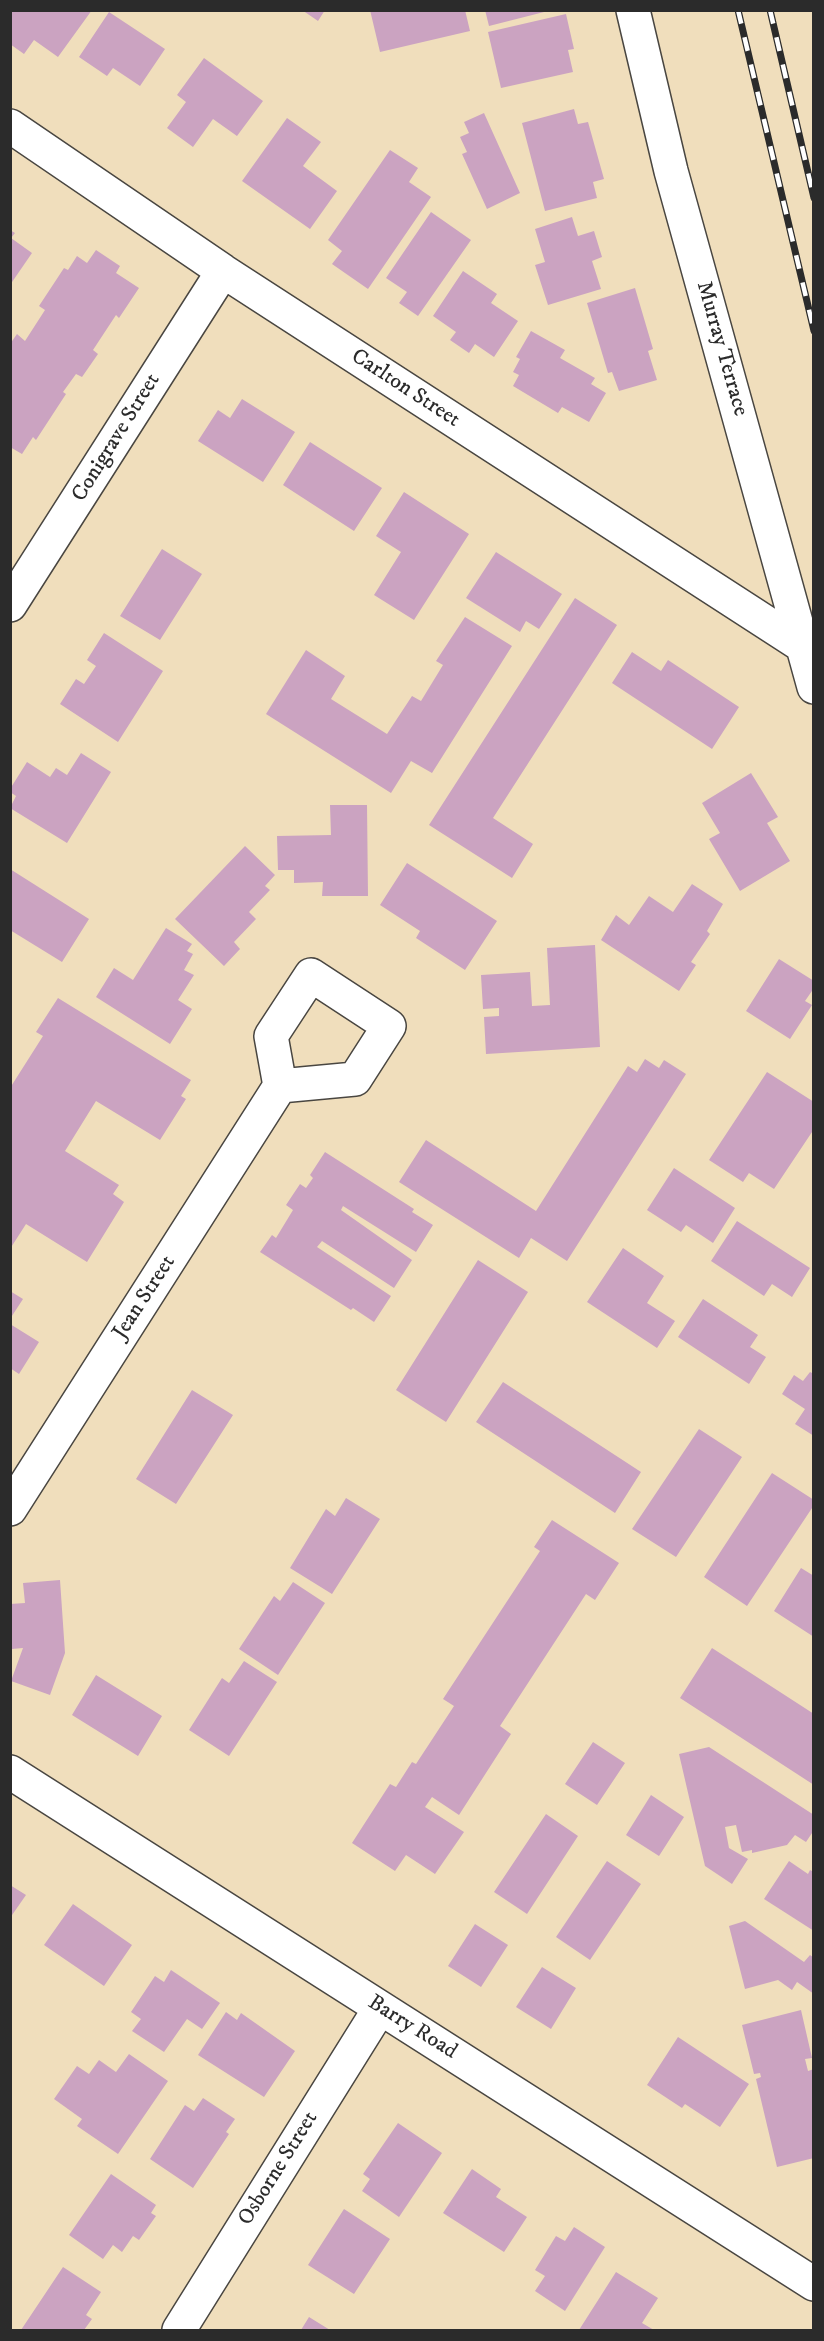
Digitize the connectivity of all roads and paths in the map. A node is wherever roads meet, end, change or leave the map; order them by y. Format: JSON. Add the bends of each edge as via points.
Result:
{"nodes":[{"id":1,"x":633,"y":10,"type":"edge"},
{"id":2,"x":10,"y":126,"type":"edge"},
{"id":3,"x":223,"y":271,"type":"junction"},
{"id":4,"x":10,"y":605,"type":"edge"},
{"id":5,"x":804,"y":647,"type":"junction"},
{"id":6,"x":813,"y":687,"type":"edge"},
{"id":7,"x":280,"y":1086,"type":"dead end"},
{"id":8,"x":10,"y":1509,"type":"edge"},
{"id":9,"x":10,"y":1772,"type":"edge"},
{"id":10,"x":380,"y":2008,"type":"junction"},
{"id":11,"x":813,"y":2284,"type":"edge"},
{"id":12,"x":179,"y":2331,"type":"edge"}],
"edges":[{"from":1,"to":5,"type":"street","name":"Murray Terrace","via":[[671,171]]},
{"from":2,"to":3,"type":"street","name":"Carlton Street"},
{"from":3,"to":4,"type":"street","name":"Conigrave Street"},
{"from":3,"to":5,"type":"street","name":"Carlton Street"},
{"from":5,"to":6,"type":"street","name":"Murray Terrace"},
{"from":7,"to":8,"type":"street","name":"Jean Street"},
{"from":9,"to":10,"type":"street","name":"Barry Road"},
{"from":10,"to":11,"type":"street","name":"Barry Road"},
{"from":10,"to":12,"type":"street","name":"Osborne Street"}]}
